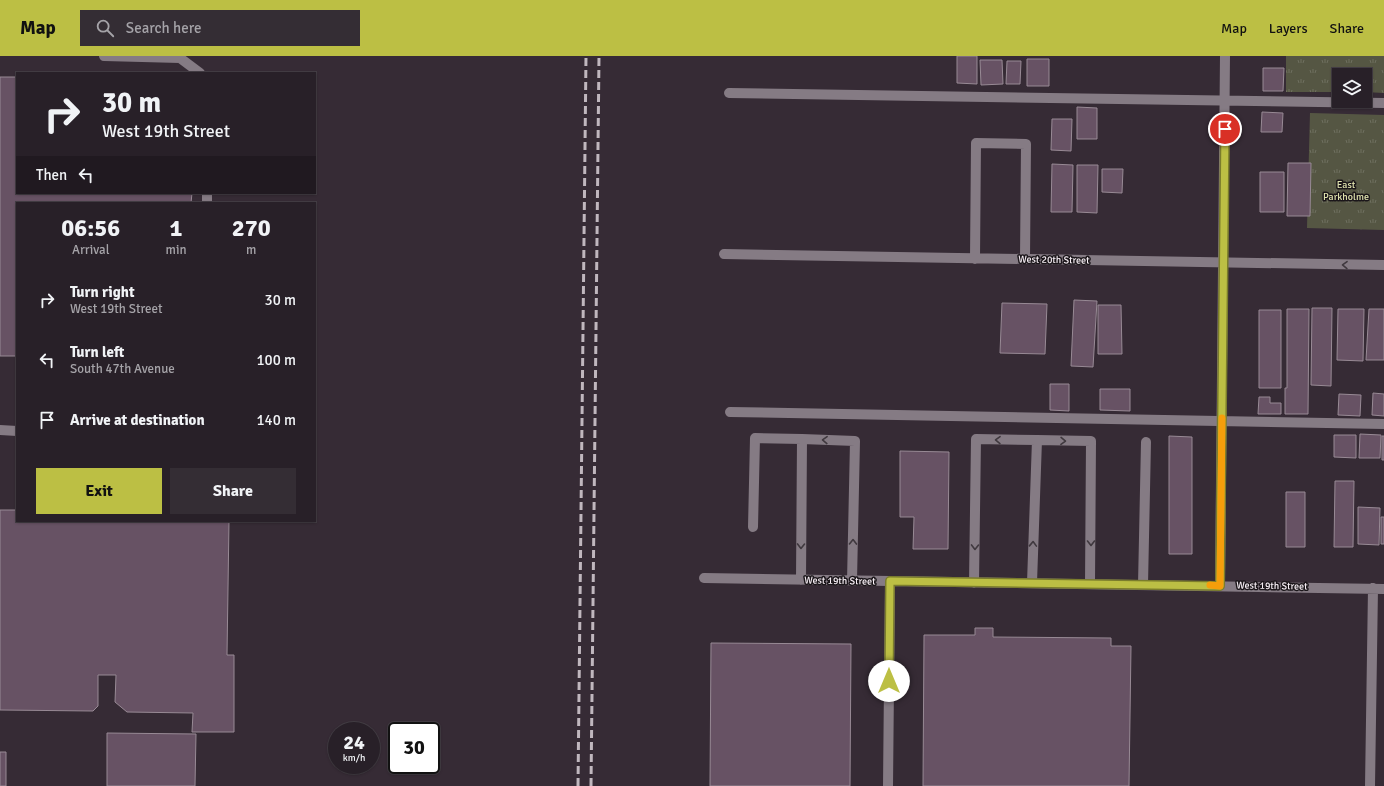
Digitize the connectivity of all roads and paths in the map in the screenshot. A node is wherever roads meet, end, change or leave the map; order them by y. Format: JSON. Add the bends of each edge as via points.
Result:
{"nodes":[{"id":1,"x":104,"y":56,"type":"edge"},
{"id":2,"x":1225,"y":56,"type":"edge"},
{"id":3,"x":199,"y":72,"type":"edge"},
{"id":4,"x":729,"y":93,"type":"dead end"},
{"id":5,"x":1225,"y":100,"type":"junction"},
{"id":6,"x":1384,"y":102,"type":"edge"},
{"id":7,"x":724,"y":254,"type":"dead end"},
{"id":8,"x":975,"y":259,"type":"junction"},
{"id":9,"x":1025,"y":259,"type":"junction"},
{"id":10,"x":1223,"y":263,"type":"junction"},
{"id":11,"x":1384,"y":265,"type":"edge"},
{"id":12,"x":730,"y":412,"type":"dead end"},
{"id":13,"x":1222,"y":422,"type":"junction"},
{"id":14,"x":1384,"y":424,"type":"edge"},
{"id":15,"x":0,"y":430,"type":"edge"},
{"id":16,"x":16,"y":431,"type":"edge"},
{"id":17,"x":802,"y":439,"type":"junction"},
{"id":18,"x":1037,"y":440,"type":"junction"},
{"id":19,"x":1146,"y":442,"type":"dead end"},
{"id":20,"x":753,"y":527,"type":"dead end"},
{"id":21,"x":704,"y":578,"type":"dead end"},
{"id":22,"x":801,"y":580,"type":"junction"},
{"id":23,"x":852,"y":581,"type":"junction"},
{"id":24,"x":890,"y":581,"type":"junction"},
{"id":25,"x":974,"y":583,"type":"junction"},
{"id":26,"x":1032,"y":583,"type":"junction"},
{"id":27,"x":1090,"y":584,"type":"junction"},
{"id":28,"x":1144,"y":585,"type":"junction"},
{"id":29,"x":1220,"y":586,"type":"junction"},
{"id":30,"x":1373,"y":588,"type":"junction"},
{"id":31,"x":1384,"y":588,"type":"edge"},
{"id":32,"x":888,"y":786,"type":"edge"},
{"id":33,"x":1370,"y":786,"type":"edge"}],
"edges":[{"from":1,"to":3,"type":"street","via":[[180,58]]},
{"from":2,"to":5,"type":"street"},
{"from":4,"to":5,"type":"street"},
{"from":5,"to":6,"type":"street"},
{"from":5,"to":10,"type":"street"},
{"from":7,"to":8,"type":"street","name":"West 20th Street"},
{"from":8,"to":9,"type":"street","name":"West 20th Street"},
{"from":8,"to":9,"type":"street","via":[[976,143],[1026,144]]},
{"from":9,"to":10,"type":"street","name":"West 20th Street"},
{"from":11,"to":10,"type":"street","name":"West 20th Street","one_way":true},
{"from":10,"to":13,"type":"street"},
{"from":12,"to":13,"type":"street"},
{"from":13,"to":14,"type":"street"},
{"from":13,"to":29,"type":"street"},
{"from":15,"to":16,"type":"street"},
{"from":17,"to":20,"type":"street","via":[[755,438]]},
{"from":17,"to":22,"type":"street","one_way":true},
{"from":23,"to":17,"type":"street","one_way":true,"via":[[855,441]]},
{"from":18,"to":25,"type":"street","one_way":true,"via":[[976,439]]},
{"from":26,"to":18,"type":"street","one_way":true},
{"from":18,"to":27,"type":"street","one_way":true,"via":[[1091,441]]},
{"from":19,"to":28,"type":"street"},
{"from":21,"to":22,"type":"street","name":"West 19th Street"},
{"from":22,"to":23,"type":"street","name":"West 19th Street"},
{"from":23,"to":24,"type":"street","name":"West 19th Street"},
{"from":24,"to":25,"type":"street","name":"West 19th Street"},
{"from":24,"to":32,"type":"street"},
{"from":25,"to":26,"type":"street","name":"West 19th Street"},
{"from":26,"to":27,"type":"street","name":"West 19th Street"},
{"from":27,"to":28,"type":"street","name":"West 19th Street"},
{"from":28,"to":29,"type":"street","name":"West 19th Street"},
{"from":29,"to":30,"type":"street","name":"West 19th Street"},
{"from":30,"to":31,"type":"street","name":"West 19th Street"},
{"from":30,"to":33,"type":"street"}]}
